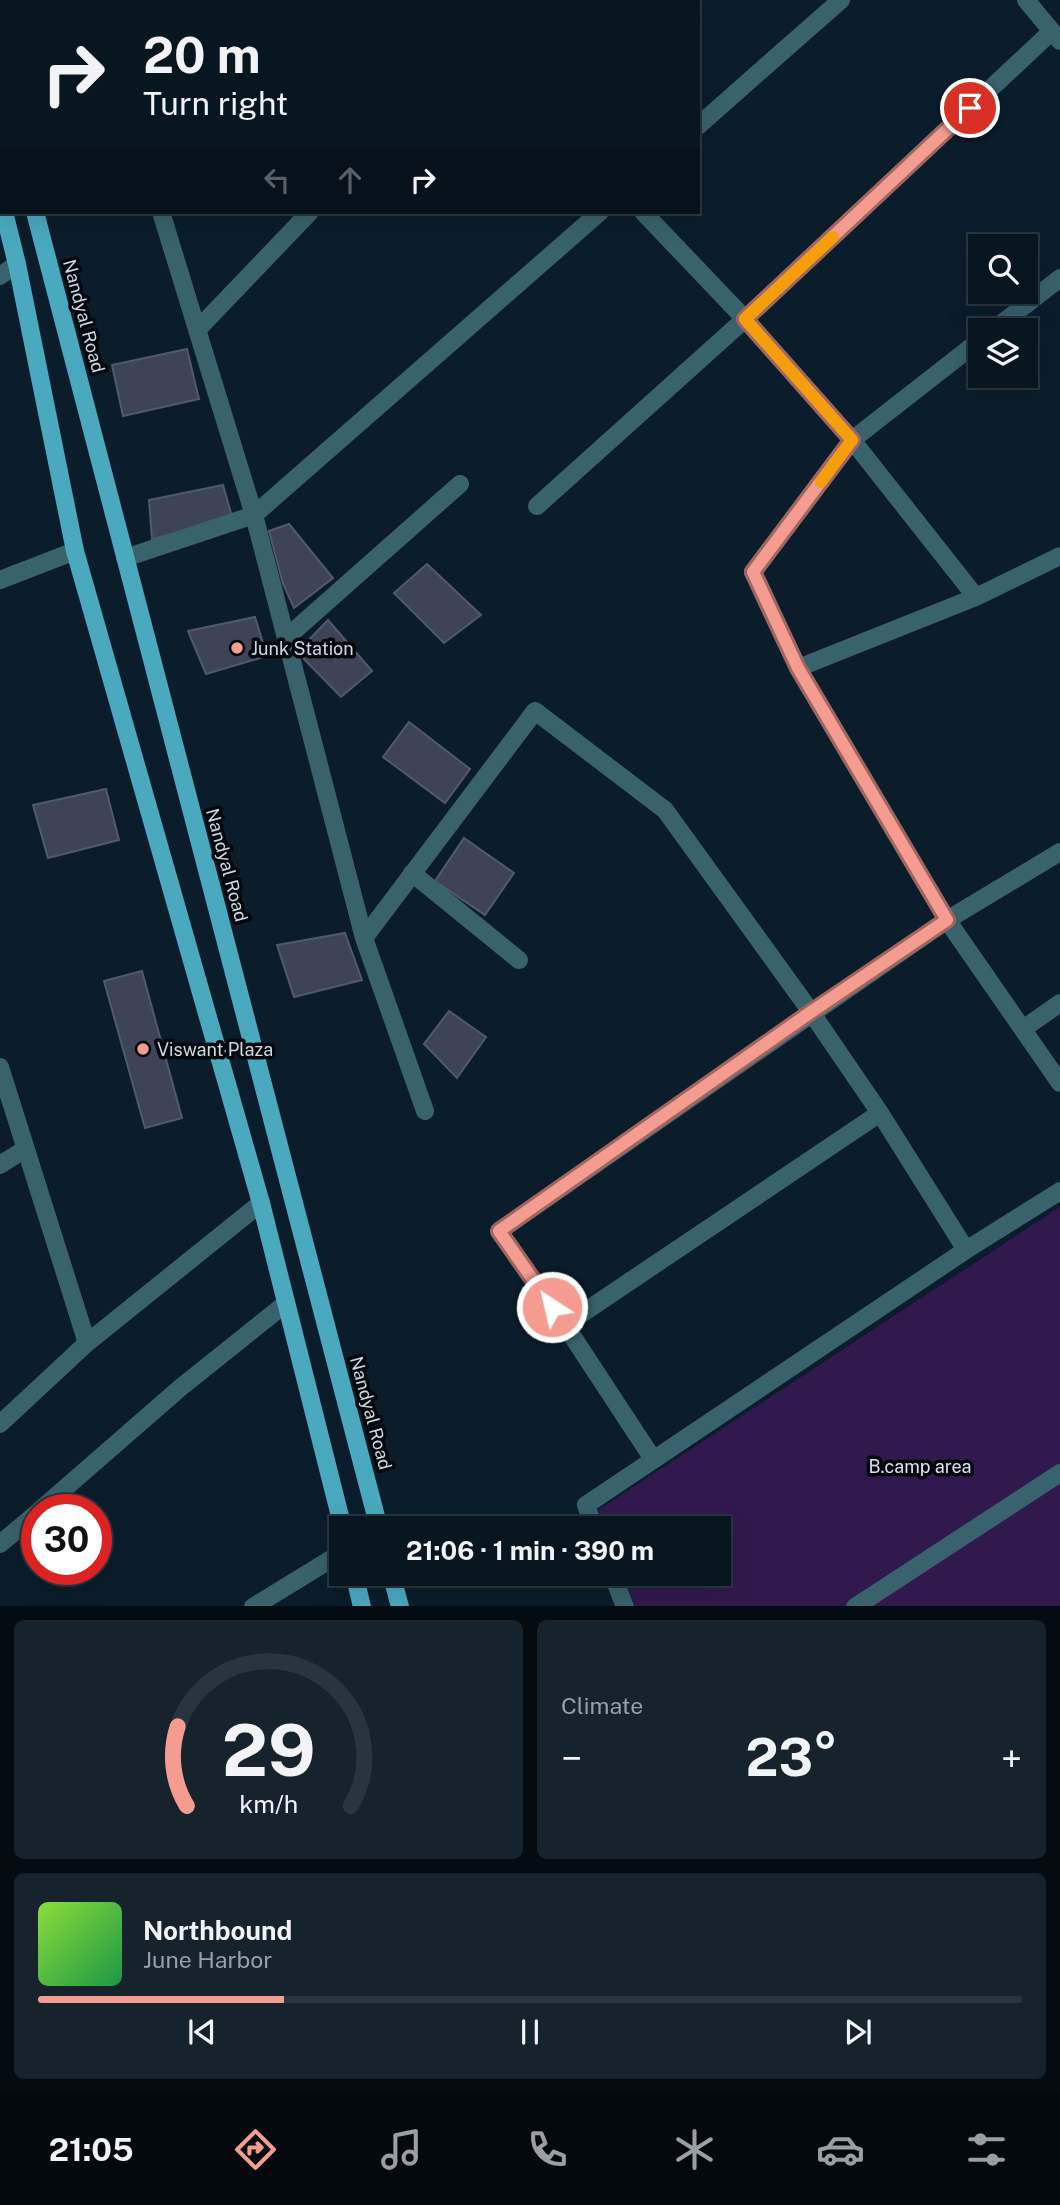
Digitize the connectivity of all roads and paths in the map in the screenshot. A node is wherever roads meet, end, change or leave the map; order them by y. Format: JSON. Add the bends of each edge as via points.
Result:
{"nodes":[{"id":1,"x":841,"y":0,"type":"edge"},
{"id":2,"x":1026,"y":0,"type":"edge"},
{"id":3,"x":1056,"y":37,"type":"edge"},
{"id":4,"x":700,"y":124,"type":"edge"},
{"id":5,"x":5,"y":214,"type":"edge"},
{"id":6,"x":36,"y":214,"type":"edge"},
{"id":7,"x":162,"y":214,"type":"edge"},
{"id":8,"x":308,"y":214,"type":"edge"},
{"id":9,"x":598,"y":214,"type":"edge"},
{"id":10,"x":645,"y":214,"type":"edge"},
{"id":11,"x":18,"y":264,"type":"junction"},
{"id":12,"x":0,"y":276,"type":"edge"},
{"id":13,"x":1060,"y":278,"type":"edge"},
{"id":14,"x":1009,"y":318,"type":"edge"},
{"id":15,"x":745,"y":319,"type":"junction"},
{"id":16,"x":197,"y":330,"type":"junction"},
{"id":17,"x":968,"y":349,"type":"edge"},
{"id":18,"x":852,"y":440,"type":"junction"},
{"id":19,"x":460,"y":484,"type":"dead end"},
{"id":20,"x":537,"y":506,"type":"dead end"},
{"id":21,"x":254,"y":515,"type":"junction"},
{"id":22,"x":75,"y":551,"type":"junction"},
{"id":23,"x":1060,"y":556,"type":"edge"},
{"id":24,"x":125,"y":558,"type":"junction"},
{"id":25,"x":0,"y":580,"type":"edge"},
{"id":26,"x":976,"y":597,"type":"junction"},
{"id":27,"x":286,"y":638,"type":"junction"},
{"id":28,"x":798,"y":668,"type":"junction"},
{"id":29,"x":1060,"y":852,"type":"edge"},
{"id":30,"x":412,"y":873,"type":"junction"},
{"id":31,"x":947,"y":920,"type":"junction"},
{"id":32,"x":364,"y":938,"type":"junction"},
{"id":33,"x":519,"y":960,"type":"dead end"},
{"id":34,"x":1060,"y":1003,"type":"edge"},
{"id":35,"x":811,"y":1012,"type":"junction"},
{"id":36,"x":1023,"y":1029,"type":"junction"},
{"id":37,"x":0,"y":1067,"type":"edge"},
{"id":38,"x":1060,"y":1083,"type":"edge"},
{"id":39,"x":425,"y":1111,"type":"dead end"},
{"id":40,"x":880,"y":1113,"type":"junction"},
{"id":41,"x":25,"y":1149,"type":"junction"},
{"id":42,"x":0,"y":1165,"type":"edge"},
{"id":43,"x":1060,"y":1191,"type":"edge"},
{"id":44,"x":261,"y":1203,"type":"junction"},
{"id":45,"x":966,"y":1250,"type":"junction"},
{"id":46,"x":285,"y":1304,"type":"junction"},
{"id":47,"x":565,"y":1325,"type":"junction"},
{"id":48,"x":87,"y":1343,"type":"junction"},
{"id":49,"x":0,"y":1423,"type":"edge"},
{"id":50,"x":653,"y":1459,"type":"junction"},
{"id":51,"x":1060,"y":1473,"type":"edge"},
{"id":52,"x":59,"y":1494,"type":"edge"},
{"id":53,"x":340,"y":1516,"type":"edge"},
{"id":54,"x":376,"y":1516,"type":"edge"},
{"id":55,"x":590,"y":1516,"type":"edge"},
{"id":56,"x":21,"y":1526,"type":"edge"},
{"id":57,"x":0,"y":1544,"type":"edge"},
{"id":58,"x":329,"y":1560,"type":"edge"},
{"id":59,"x":357,"y":1586,"type":"edge"},
{"id":60,"x":395,"y":1586,"type":"edge"},
{"id":61,"x":617,"y":1586,"type":"edge"},
{"id":62,"x":253,"y":1606,"type":"edge"},
{"id":63,"x":362,"y":1606,"type":"edge"},
{"id":64,"x":400,"y":1606,"type":"edge"},
{"id":65,"x":625,"y":1606,"type":"edge"},
{"id":66,"x":855,"y":1606,"type":"edge"}],
"edges":[{"from":1,"to":4,"type":"street"},
{"from":2,"to":3,"type":"street"},
{"from":3,"to":15,"type":"street"},
{"from":5,"to":11,"type":"main road"},
{"from":6,"to":24,"type":"main road","name":"Nandyal Road"},
{"from":7,"to":16,"type":"street"},
{"from":8,"to":16,"type":"street"},
{"from":9,"to":21,"type":"street"},
{"from":10,"to":15,"type":"street"},
{"from":11,"to":12,"type":"street"},
{"from":11,"to":22,"type":"main road"},
{"from":13,"to":14,"type":"street"},
{"from":15,"to":18,"type":"street"},
{"from":15,"to":20,"type":"street"},
{"from":16,"to":21,"type":"street"},
{"from":17,"to":18,"type":"street"},
{"from":18,"to":26,"type":"street"},
{"from":18,"to":28,"type":"street","via":[[753,572]]},
{"from":19,"to":27,"type":"street"},
{"from":21,"to":24,"type":"street"},
{"from":21,"to":27,"type":"street"},
{"from":22,"to":25,"type":"street"},
{"from":22,"to":44,"type":"main road"},
{"from":23,"to":26,"type":"street"},
{"from":24,"to":54,"type":"main road","name":"Nandyal Road"},
{"from":26,"to":28,"type":"street"},
{"from":27,"to":32,"type":"street"},
{"from":28,"to":31,"type":"street"},
{"from":29,"to":31,"type":"street"},
{"from":30,"to":32,"type":"street"},
{"from":30,"to":33,"type":"street"},
{"from":30,"to":35,"type":"street","via":[[535,711],[665,810]]},
{"from":31,"to":35,"type":"street"},
{"from":31,"to":36,"type":"street"},
{"from":32,"to":39,"type":"street"},
{"from":34,"to":36,"type":"street"},
{"from":35,"to":40,"type":"street"},
{"from":35,"to":47,"type":"street","via":[[499,1231]]},
{"from":36,"to":38,"type":"street"},
{"from":37,"to":41,"type":"street"},
{"from":40,"to":45,"type":"street"},
{"from":40,"to":47,"type":"street"},
{"from":41,"to":42,"type":"street"},
{"from":41,"to":48,"type":"street"},
{"from":43,"to":45,"type":"street"},
{"from":44,"to":46,"type":"main road"},
{"from":44,"to":48,"type":"street"},
{"from":45,"to":50,"type":"street"},
{"from":46,"to":52,"type":"street"},
{"from":46,"to":53,"type":"main road"},
{"from":47,"to":50,"type":"street"},
{"from":48,"to":49,"type":"street"},
{"from":50,"to":55,"type":"street","via":[[586,1505]]},
{"from":51,"to":66,"type":"street"},
{"from":56,"to":57,"type":"street"},
{"from":58,"to":62,"type":"street"},
{"from":59,"to":63,"type":"main road"},
{"from":60,"to":64,"type":"main road"},
{"from":61,"to":65,"type":"street"}]}
